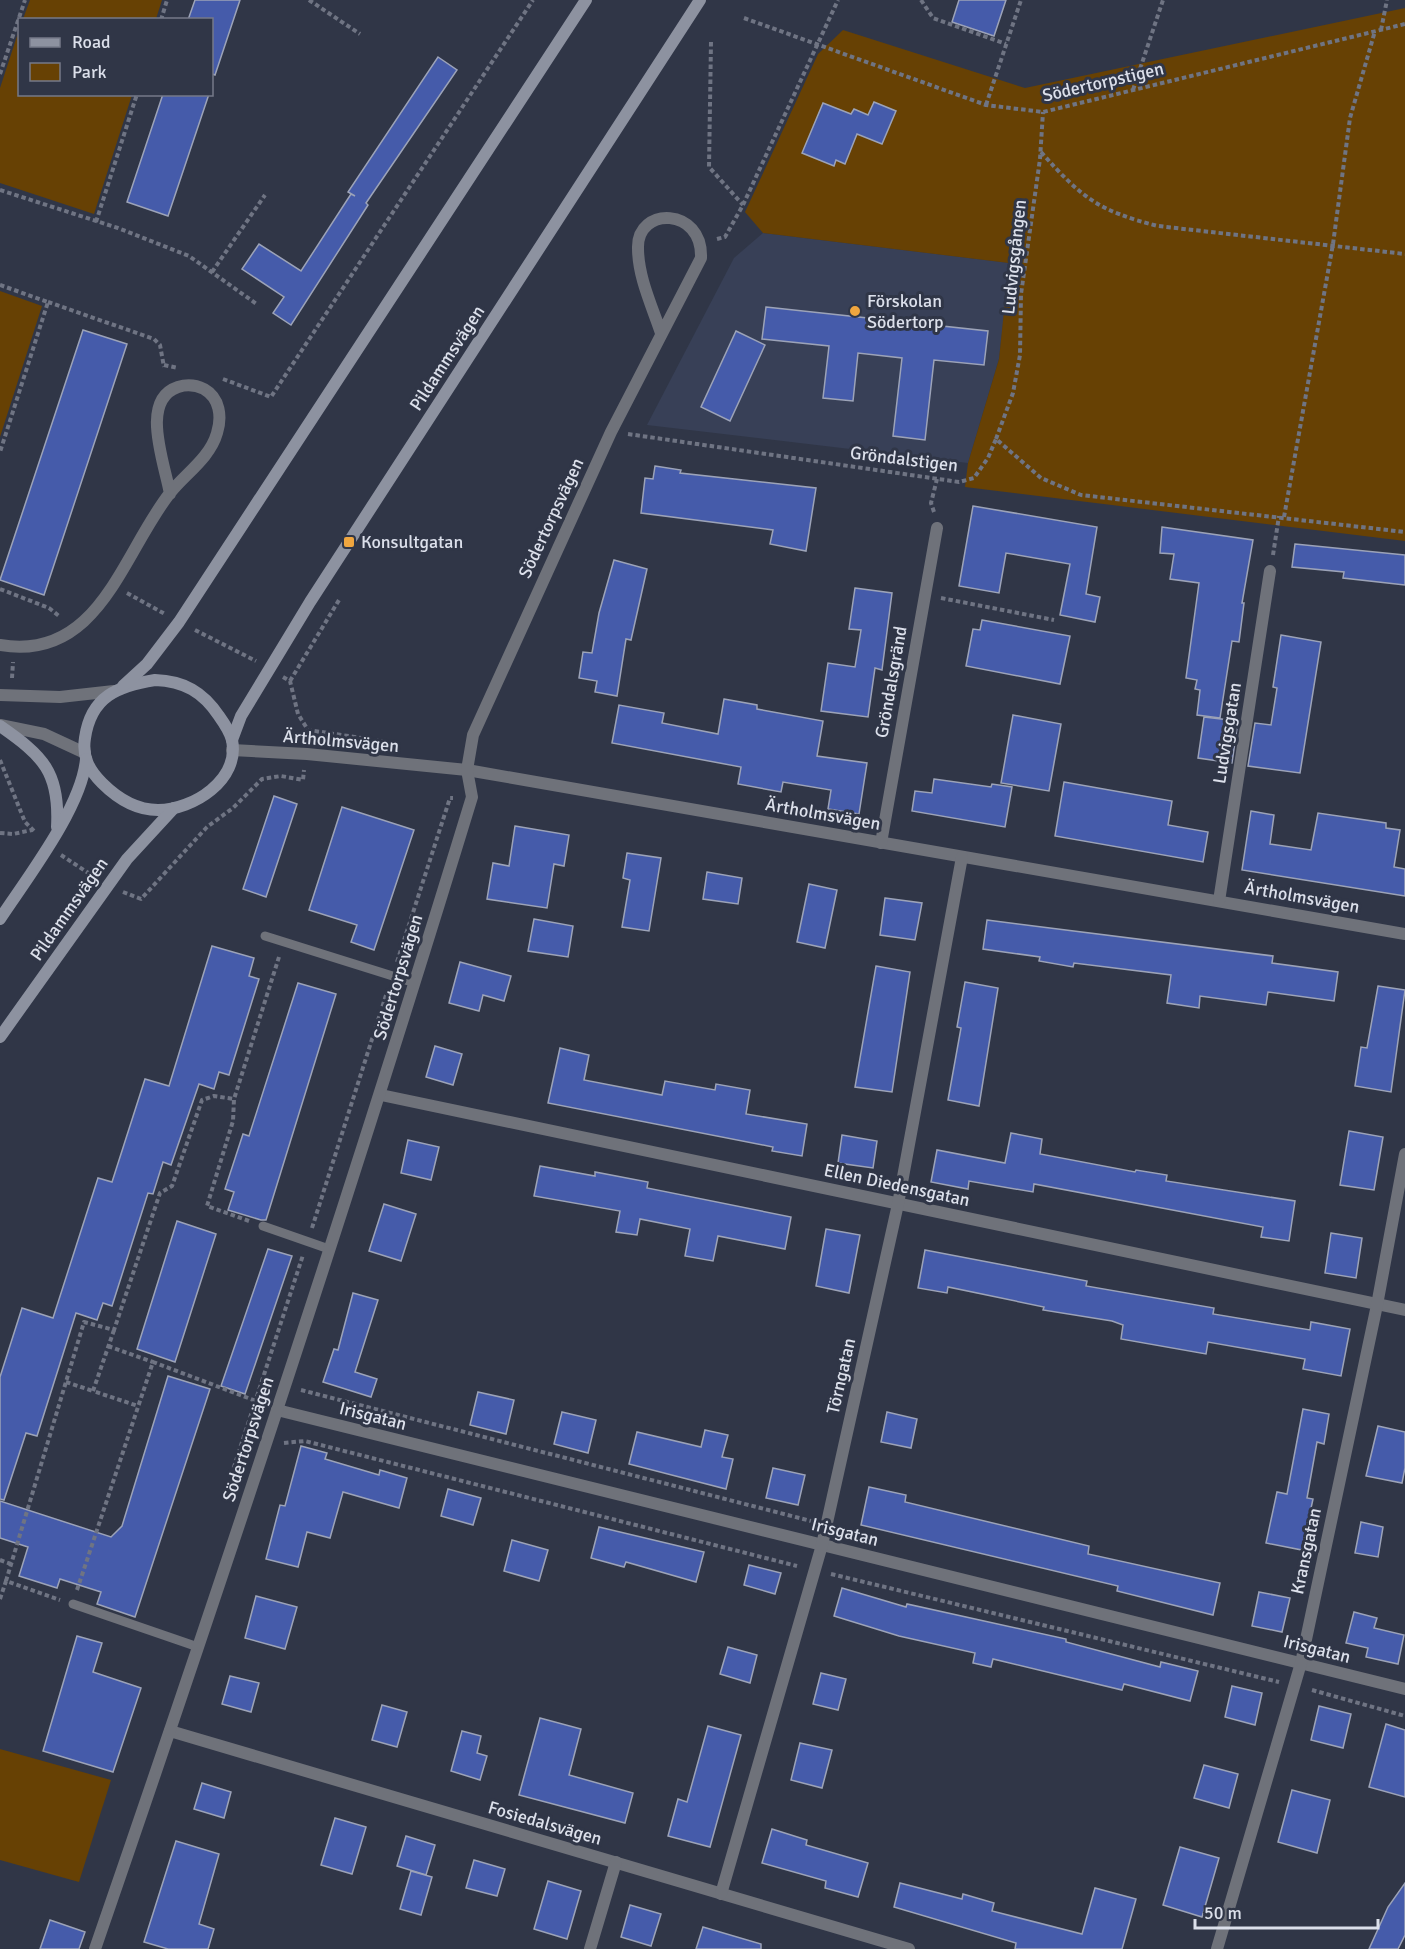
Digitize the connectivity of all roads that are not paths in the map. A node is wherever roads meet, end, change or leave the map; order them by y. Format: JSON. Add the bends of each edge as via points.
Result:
{"nodes":[{"id":1,"x":586,"y":0,"type":"edge"},
{"id":2,"x":700,"y":0,"type":"edge"},
{"id":3,"x":661,"y":333,"type":"junction"},
{"id":4,"x":170,"y":494,"type":"junction"},
{"id":5,"x":937,"y":528,"type":"road end"},
{"id":6,"x":1270,"y":571,"type":"road end"},
{"id":7,"x":0,"y":645,"type":"edge"},
{"id":8,"x":118,"y":688,"type":"junction"},
{"id":9,"x":0,"y":695,"type":"edge"},
{"id":10,"x":0,"y":726,"type":"edge"},
{"id":11,"x":232,"y":745,"type":"junction"},
{"id":12,"x":85,"y":756,"type":"junction"},
{"id":13,"x":466,"y":770,"type":"junction"},
{"id":14,"x":174,"y":808,"type":"junction"},
{"id":15,"x":57,"y":830,"type":"junction"},
{"id":16,"x":881,"y":843,"type":"junction"},
{"id":17,"x":962,"y":857,"type":"junction"},
{"id":18,"x":1219,"y":902,"type":"junction"},
{"id":19,"x":0,"y":919,"type":"edge"},
{"id":20,"x":1405,"y":934,"type":"edge"},
{"id":21,"x":266,"y":936,"type":"dead end"},
{"id":22,"x":415,"y":984,"type":"junction"},
{"id":23,"x":0,"y":1037,"type":"edge"},
{"id":24,"x":381,"y":1095,"type":"junction"},
{"id":25,"x":1405,"y":1154,"type":"edge"},
{"id":26,"x":898,"y":1204,"type":"junction"},
{"id":27,"x":263,"y":1226,"type":"road end"},
{"id":28,"x":328,"y":1249,"type":"junction"},
{"id":29,"x":1377,"y":1305,"type":"junction"},
{"id":30,"x":1405,"y":1310,"type":"edge"},
{"id":31,"x":277,"y":1410,"type":"junction"},
{"id":32,"x":822,"y":1545,"type":"junction"},
{"id":33,"x":73,"y":1604,"type":"road end"},
{"id":34,"x":198,"y":1647,"type":"junction"},
{"id":35,"x":1301,"y":1663,"type":"junction"},
{"id":36,"x":1405,"y":1689,"type":"edge"},
{"id":37,"x":170,"y":1731,"type":"junction"},
{"id":38,"x":616,"y":1862,"type":"junction"},
{"id":39,"x":721,"y":1894,"type":"junction"},
{"id":40,"x":95,"y":1949,"type":"edge"},
{"id":41,"x":590,"y":1949,"type":"edge"},
{"id":42,"x":909,"y":1949,"type":"edge"},
{"id":43,"x":1217,"y":1949,"type":"edge"}],
"edges":[{"from":1,"to":8,"type":"main road","via":[[179,622],[147,664]]},
{"from":2,"to":11,"type":"main road","name":"Pildammsvägen","via":[[270,668],[241,716]]},
{"from":3,"to":3,"type":"street","name":"Södertorpsvägen","via":[[701,258],[702,243],[692,228],[679,220],[663,218],[641,231],[638,246],[641,274]]},
{"from":3,"to":13,"type":"street","name":"Södertorpsvägen","via":[[611,432],[473,735]]},
{"from":4,"to":4,"type":"street","via":[[204,457],[217,435],[218,406],[211,393],[198,386],[184,384],[170,389],[159,402],[156,419]]},
{"from":4,"to":7,"type":"street","via":[[113,586],[86,621],[56,640],[36,646]]},
{"from":5,"to":16,"type":"street","name":"Gröndalsgränd"},
{"from":6,"to":18,"type":"street","name":"Ludvigsgatan"},
{"from":8,"to":9,"type":"street","via":[[60,697]]},
{"from":8,"to":11,"type":"main road","via":[[155,680],[187,685],[216,712]]},
{"from":8,"to":12,"type":"main road","via":[[103,700],[91,718]]},
{"from":10,"to":12,"type":"street","via":[[44,734]]},
{"from":10,"to":15,"type":"main road","via":[[32,749],[50,771],[56,786]]},
{"from":11,"to":13,"type":"street","name":"Ärtholmsvägen"},
{"from":11,"to":14,"type":"main road","via":[[232,761],[219,782],[198,800]]},
{"from":12,"to":14,"type":"main road","via":[[101,782],[130,804],[158,810]]},
{"from":12,"to":15,"type":"main road","via":[[85,770]]},
{"from":13,"to":16,"type":"street","name":"Ärtholmsvägen"},
{"from":13,"to":22,"type":"street","name":"Södertorpsvägen","via":[[472,797]]},
{"from":14,"to":23,"type":"main road","name":"Pildammsvägen","via":[[127,859]]},
{"from":15,"to":19,"type":"main road"},
{"from":16,"to":17,"type":"street","name":"Ärtholmsvägen"},
{"from":17,"to":18,"type":"street","name":"Ärtholmsvägen"},
{"from":17,"to":26,"type":"street","name":"Törngatan"},
{"from":18,"to":20,"type":"street","name":"Ärtholmsvägen"},
{"from":21,"to":22,"type":"lane"},
{"from":22,"to":24,"type":"street","name":"Södertorpsvägen"},
{"from":24,"to":26,"type":"street","name":"Ellen Diedensgatan"},
{"from":24,"to":28,"type":"street","name":"Södertorpsvägen"},
{"from":25,"to":29,"type":"street","name":"Kransgatan"},
{"from":26,"to":29,"type":"street","name":"Ellen Diedensgatan"},
{"from":26,"to":32,"type":"street","name":"Törngatan"},
{"from":27,"to":28,"type":"lane"},
{"from":28,"to":31,"type":"street","name":"Södertorpsvägen"},
{"from":29,"to":30,"type":"street","name":"Ellen Diedensgatan"},
{"from":29,"to":35,"type":"street","name":"Kransgatan"},
{"from":31,"to":32,"type":"street","name":"Irisgatan"},
{"from":31,"to":34,"type":"street","name":"Södertorpsvägen"},
{"from":32,"to":35,"type":"street","name":"Irisgatan"},
{"from":32,"to":39,"type":"street","name":"Törngatan"},
{"from":33,"to":34,"type":"lane"},
{"from":34,"to":37,"type":"street","name":"Södertorpsvägen"},
{"from":35,"to":36,"type":"street","name":"Irisgatan"},
{"from":35,"to":43,"type":"street","name":"Kransgatan"},
{"from":37,"to":38,"type":"street","name":"Fosiedalsvägen"},
{"from":37,"to":40,"type":"street","name":"Södertorpsvägen"},
{"from":38,"to":39,"type":"street","name":"Fosiedalsvägen"},
{"from":38,"to":41,"type":"street"},
{"from":39,"to":42,"type":"street","name":"Fosiedalsvägen"}]}
